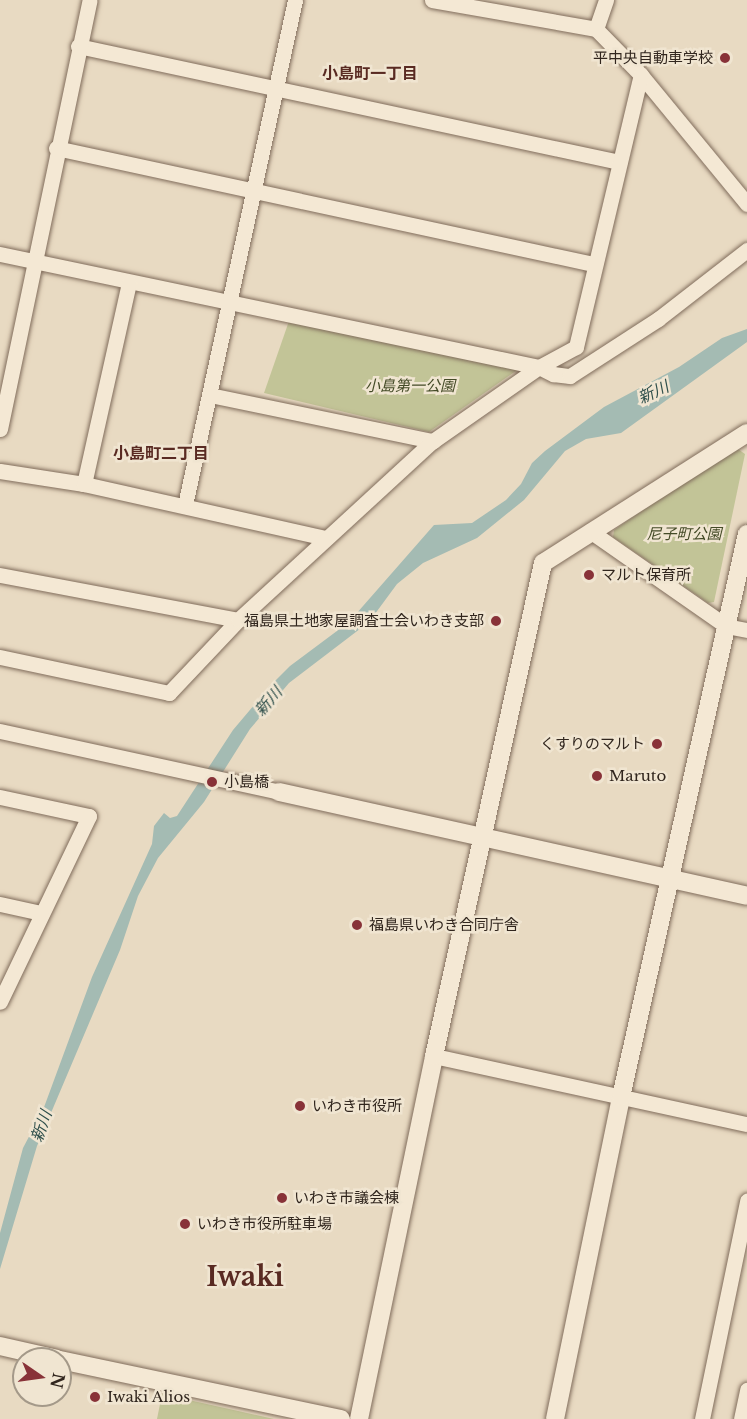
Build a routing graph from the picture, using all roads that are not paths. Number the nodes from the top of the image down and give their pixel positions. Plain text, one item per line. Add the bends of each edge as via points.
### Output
1 (90, 0) edge
2 (295, 0) edge
3 (432, 0) edge
4 (606, 0) edge
5 (596, 29) junction
6 (78, 46) junction
7 (640, 75) junction
8 (274, 88) junction
9 (56, 148) junction
10 (619, 162) junction
11 (252, 191) junction
12 (747, 204) edge
13 (747, 250) edge
14 (0, 254) edge
15 (34, 262) junction
16 (593, 264) junction
17 (129, 283) junction
18 (230, 302) junction
19 (539, 367) junction
20 (210, 395) junction
21 (0, 429) edge
22 (747, 433) edge
23 (433, 441) junction
24 (0, 471) edge
25 (84, 484) junction
26 (185, 506) junction
27 (591, 531) junction
28 (747, 534) edge
29 (326, 538) junction
30 (0, 574) edge
31 (238, 620) junction
32 (726, 626) junction
33 (747, 630) edge
34 (0, 657) edge
35 (0, 731) edge
36 (279, 792) joint
37 (0, 797) edge
38 (482, 838) junction
39 (670, 879) junction
40 (747, 896) edge
41 (0, 904) edge
42 (41, 913) junction
43 (0, 1002) edge
44 (434, 1056) junction
45 (621, 1097) junction
46 (747, 1124) edge
47 (747, 1201) edge
48 (72, 1362) edge
49 (747, 1390) edge
50 (340, 1419) edge
51 (359, 1419) edge
52 (555, 1419) edge
53 (702, 1419) edge
54 (741, 1419) edge

1 - 6 street
2 - 8 street
3 - 5 street
4 - 5 street
5 - 7 street
6 - 8 street
6 - 9 street
7 - 10 street
7 - 12 street
8 - 10 street
8 - 11 street
9 - 11 street
9 - 15 street
10 - 16 street
11 - 16 street
11 - 18 street
13 - 19 street via 658,319 570,376
14 - 15 street
15 - 17 street
15 - 21 street
16 - 19 street via 576,347
17 - 18 street
17 - 25 street
18 - 19 street
18 - 20 street
19 - 23 street
20 - 23 street
20 - 26 street
22 - 27 street
23 - 29 street
24 - 25 street
25 - 26 street
26 - 29 street
27 - 32 street
27 - 38 street via 543,563
28 - 32 street
29 - 31 street
30 - 31 street
31 - 34 street via 169,693
32 - 33 street
32 - 39 street
35 - 36 street
36 - 38 street
37 - 42 street via 89,816
38 - 39 street
38 - 44 street
39 - 40 street
39 - 45 street
41 - 42 street
42 - 43 street
44 - 45 street
44 - 51 street
45 - 46 street
45 - 52 street
47 - 53 street
48 - 50 street
49 - 54 street

